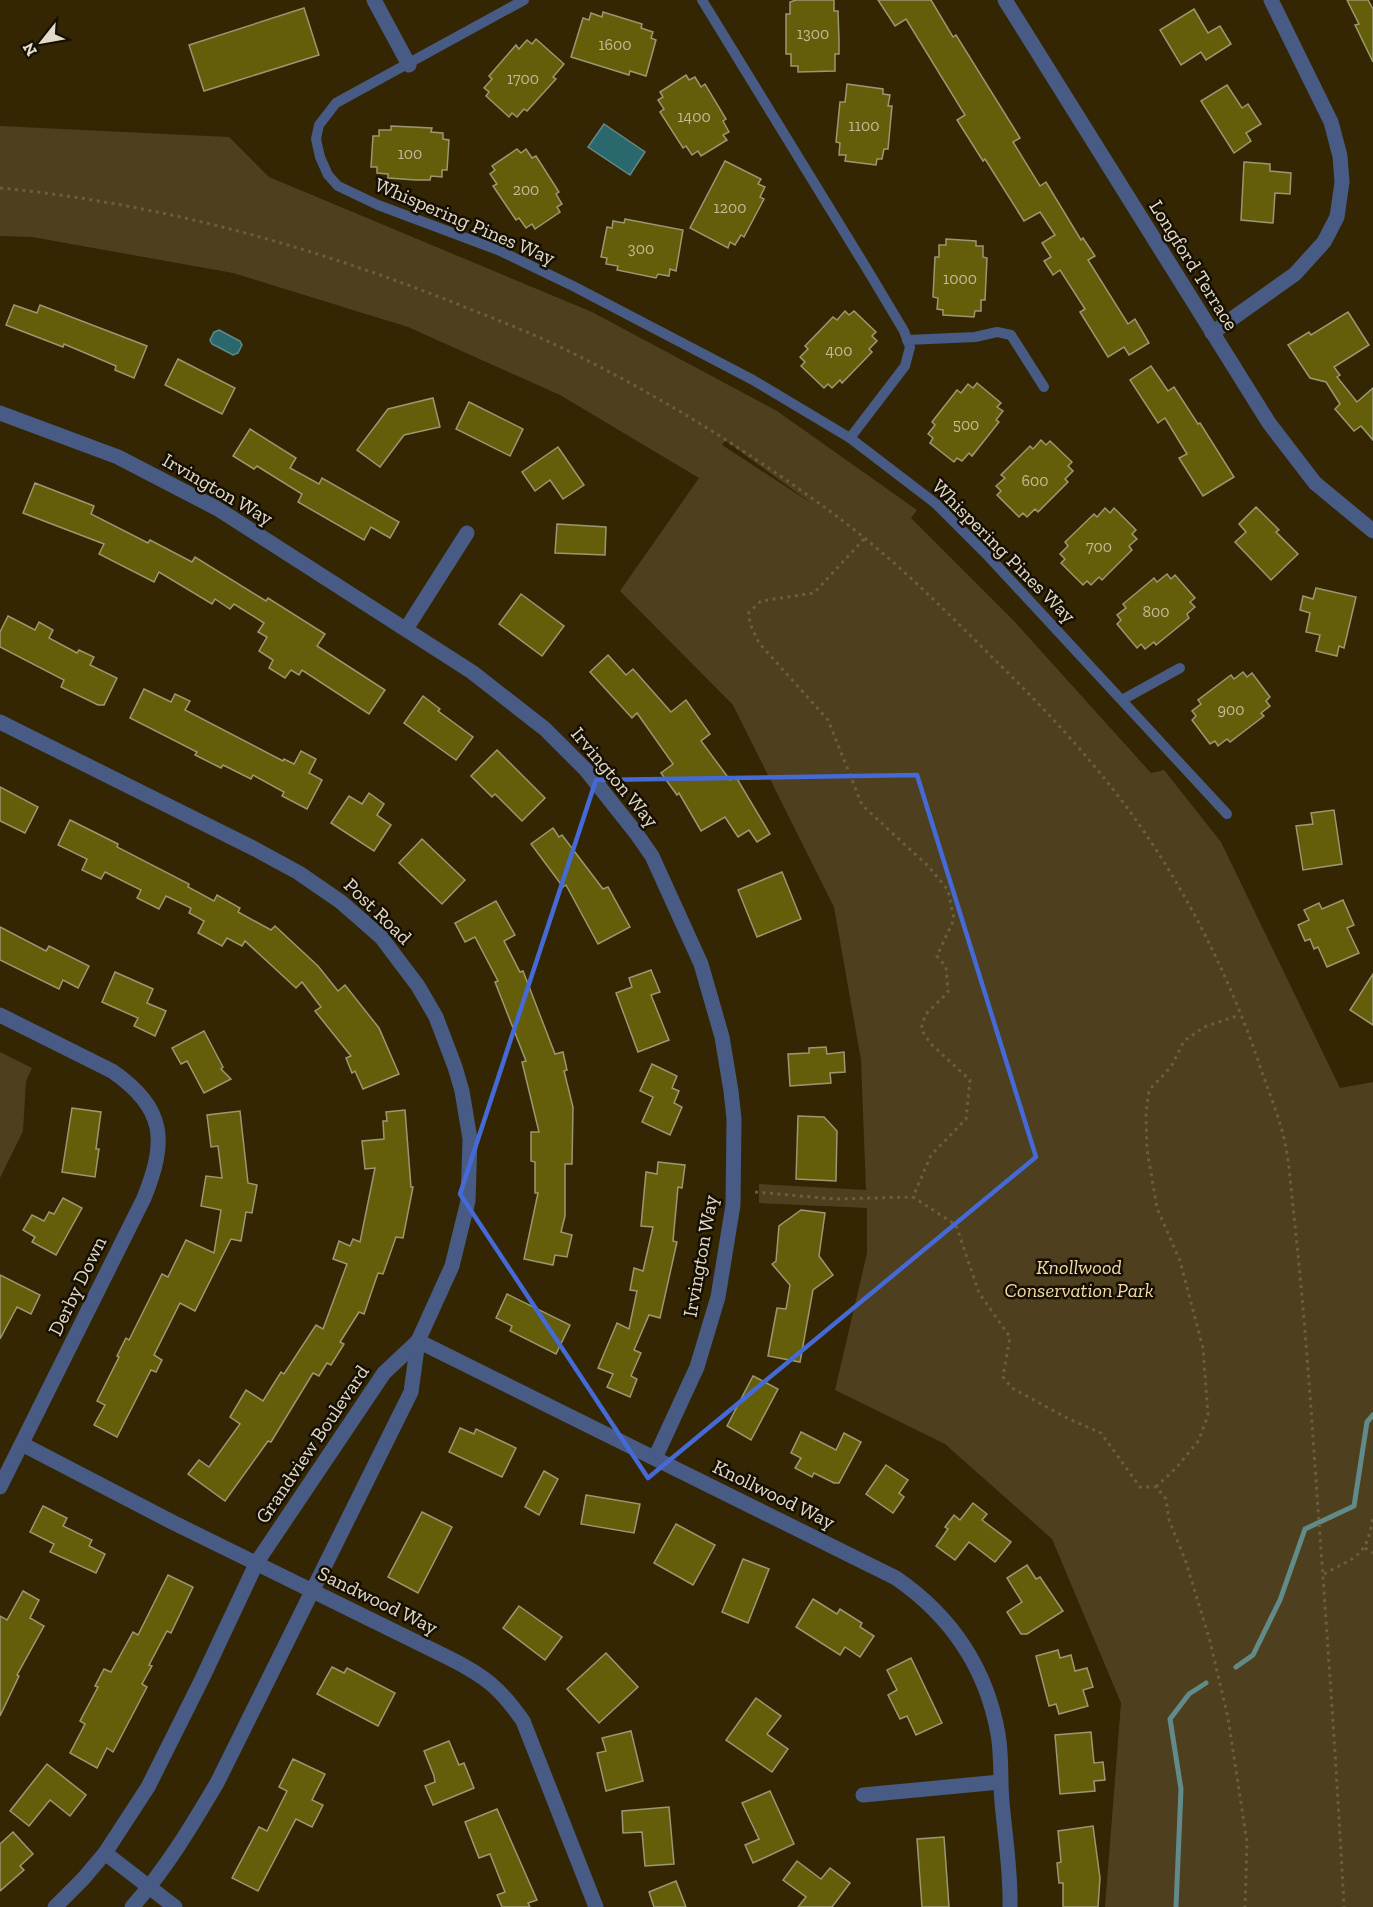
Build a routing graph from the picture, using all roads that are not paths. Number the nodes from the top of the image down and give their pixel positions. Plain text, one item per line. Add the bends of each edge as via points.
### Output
1 (374, 0) edge
2 (524, 0) edge
3 (702, 0) edge
4 (1005, 0) edge
5 (1271, 0) edge
6 (409, 64) junction
7 (1212, 333) junction
8 (908, 340) junction
9 (1044, 387) dead end
10 (0, 413) edge
11 (850, 438) junction
12 (1373, 531) edge
13 (467, 533) dead end
14 (406, 629) junction
15 (1180, 668) dead end
16 (1122, 700) junction
17 (0, 722) edge
18 (1227, 814) dead end
19 (0, 1016) edge
20 (418, 1341) junction
21 (22, 1444) junction
22 (655, 1458) junction
23 (0, 1487) edge
24 (257, 1562) junction
25 (311, 1590) junction
26 (1000, 1782) junction
27 (863, 1795) dead end
28 (105, 1853) junction
29 (149, 1887) junction
30 (55, 1907) edge
31 (132, 1907) edge
32 (176, 1907) edge
33 (596, 1907) edge
34 (1010, 1907) edge

1 - 6 street
2 - 6 lane, Whispering Pines Way
3 - 8 lane
4 - 7 street, Longford Terrace
5 - 7 street via 1331,122 1342,182 1337,217 1324,242 1295,274
6 - 11 lane, Whispering Pines Way via 336,103 319,125 316,140 320,157 338,186 498,250 573,286 753,380
7 - 12 street, Longford Terrace via 1269,423 1315,483
8 - 9 lane via 975,337 997,332 1011,335
8 - 11 lane via 905,366
10 - 14 street, Irvington Way via 167,481 218,509
11 - 16 lane, Whispering Pines Way via 935,503
13 - 14 street
14 - 22 street, Irvington Way via 512,701 586,770 652,856 701,964 722,1037 731,1091 733,1205 718,1297 697,1367
15 - 16 lane
16 - 18 lane, Whispering Pines Way
17 - 20 street, Post Road via 299,873 381,937 418,986 436,1017 455,1067 470,1139 468,1201 452,1266
19 - 21 street, Derby Down via 128,1082 152,1112 158,1129 158,1157 139,1209
20 - 22 street, Knollwood Way
20 - 24 street, Grandview Boulevard via 384,1373
20 - 25 street via 411,1392
21 - 23 street, Derby Down
21 - 24 street, Sandwood Way
22 - 26 street, Knollwood Way via 896,1578 918,1593 960,1638 976,1667 998,1735
24 - 25 street, Sandwood Way
24 - 28 street, Grandview Boulevard via 148,1787
25 - 29 street via 217,1783 186,1837
25 - 33 street, Sandwood Way via 477,1673 507,1698 523,1721
26 - 27 street
26 - 34 street, Knollwood Way
28 - 29 street
28 - 30 street, Grandview Boulevard
29 - 31 street
29 - 32 street

